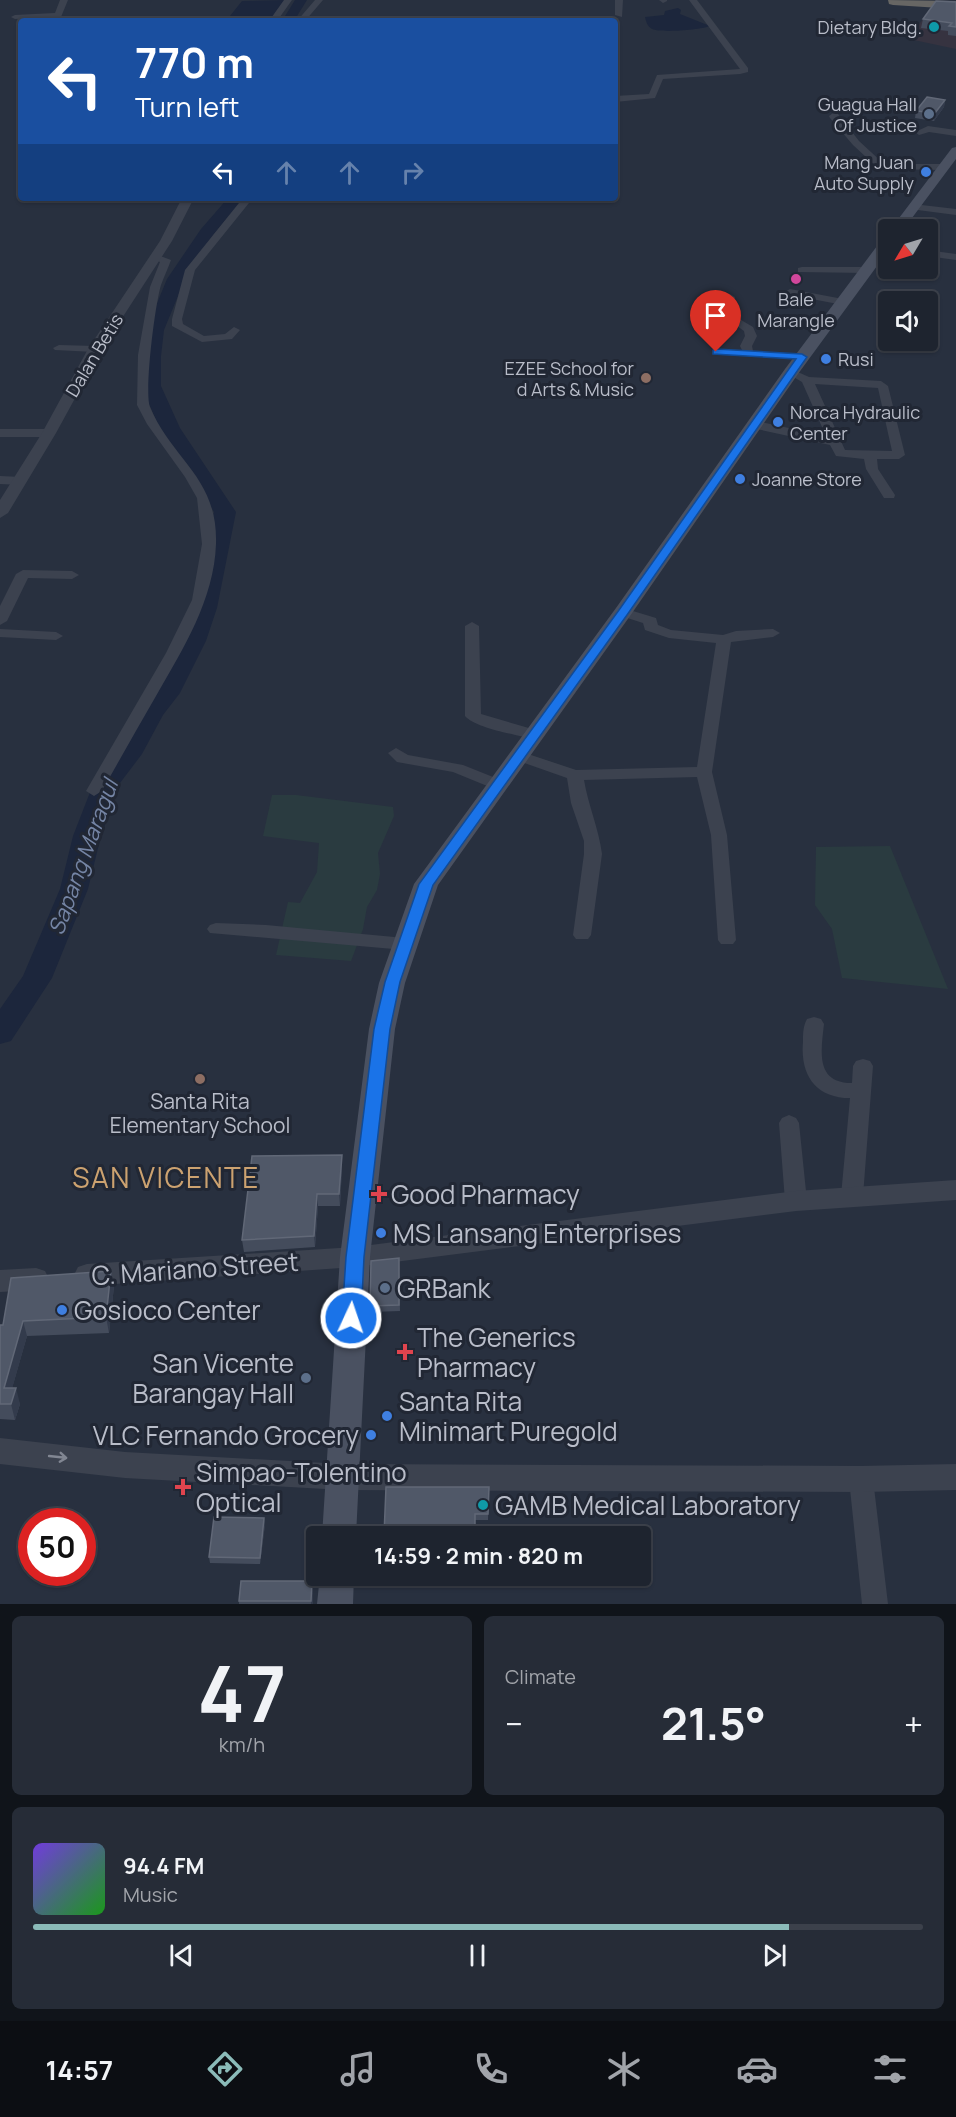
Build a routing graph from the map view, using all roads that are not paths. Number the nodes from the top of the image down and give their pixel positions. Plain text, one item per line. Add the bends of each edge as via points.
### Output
1 (64, 0) edge
2 (288, 0) edge
3 (319, 0) edge
4 (619, 0) edge
5 (693, 0) edge
6 (879, 0) edge
7 (903, 0) edge
8 (909, 0) edge
9 (893, 1) edge
10 (956, 4) edge
11 (619, 15) dead end
12 (15, 17) dead end
13 (275, 18) edge
14 (304, 18) edge
15 (618, 99) edge
16 (833, 116) dead end
17 (919, 132) dead end
18 (956, 133) edge
19 (956, 151) edge
20 (943, 167) junction
21 (186, 201) edge
22 (246, 201) edge
23 (913, 207) junction
24 (956, 212) edge
25 (904, 219) edge
26 (878, 255) edge
27 (938, 255) edge
28 (155, 257) junction
29 (956, 257) edge
30 (802, 270) dead end
31 (867, 270) junction
32 (790, 292) dead end
33 (730, 297) dead end
34 (843, 302) junction
35 (234, 330) dead end
36 (59, 348) dead end
37 (95, 349) junction
38 (716, 352) dead end
39 (748, 353) junction
40 (800, 370) junction
41 (756, 425) junction
42 (0, 433) edge
43 (49, 434) junction
44 (835, 442) junction
45 (870, 456) junction
46 (0, 480) edge
47 (21, 481) junction
48 (889, 495) dead end
49 (0, 513) edge
50 (72, 575) dead end
51 (623, 612) junction
52 (0, 621) edge
53 (472, 626) dead end
54 (0, 633) edge
55 (773, 633) dead end
56 (56, 636) dead end
57 (724, 639) junction
58 (533, 734) junction
59 (396, 753) dead end
60 (519, 756) junction
61 (704, 772) junction
62 (575, 775) junction
63 (497, 785) junction
64 (94, 790) dead end
65 (216, 929) dead end
66 (582, 934) dead end
67 (727, 940) dead end
68 (405, 944) junction
69 (814, 1023) dead end
70 (863, 1066) dead end
71 (859, 1091) junction
72 (789, 1123) dead end
73 (956, 1190) edge
74 (852, 1196) junction
75 (796, 1201) junction
76 (355, 1257) junction
77 (0, 1281) edge
78 (0, 1451) edge
79 (343, 1477) junction
80 (956, 1477) edge
81 (861, 1479) junction
82 (340, 1526) edge
83 (336, 1586) edge
84 (335, 1604) edge
85 (875, 1604) edge

1 - 12 street via 58,15
2 - 13 street
3 - 14 street
4 - 11 street
5 - 15 street via 746,69 663,76 658,78 652,96
6 - 9 highway
7 - 9 highway
8 - 10 highway
9 - 10 highway
16 - 20 street via 882,167
17 - 18 street via 928,129
19 - 20 main road
20 - 23 main road
21 - 28 street, Dalan Betis
22 - 35 street via 190,270 177,319 178,326 202,339 228,337
23 - 24 street
23 - 25 main road
26 - 31 main road
27 - 29 street
28 - 37 street, Dalan Betis
28 - 64 street via 166,260 154,287 144,355 143,405 203,498 209,544 199,600
30 - 31 street
31 - 34 main road
32 - 34 street
33 - 39 street via 731,318 749,329
34 - 40 main road
36 - 37 street
37 - 43 street, Dalan Betis
38 - 39 street
39 - 40 street
40 - 41 main road
40 - 44 street
40 - 45 street via 877,383 884,388 899,455
41 - 44 street
41 - 51 main road
42 - 43 street
43 - 47 street, Dalan Betis
44 - 45 street via 840,453
45 - 48 street via 872,469
46 - 47 street
47 - 49 street, Dalan Betis
50 - 52 street via 23,574
51 - 57 street via 651,621 650,627 669,634
51 - 58 main road
53 - 58 street via 473,716
54 - 56 street
55 - 57 street
57 - 61 street
58 - 60 main road
59 - 63 street via 403,759 457,768
60 - 62 street
60 - 63 main road
61 - 62 street
61 - 67 street via 719,835
62 - 66 street via 593,854
63 - 68 main road via 426,884
65 - 68 street
68 - 76 main road via 382,1029
69 - 71 street via 813,1067 820,1081 832,1089
70 - 71 street
71 - 74 street
72 - 75 street
73 - 74 street, C. Mariano Street
74 - 75 street, C. Mariano Street
75 - 76 street, C. Mariano Street
76 - 77 street, C. Mariano Street
76 - 79 main road
78 -> 79 street via 125,1465
79 - 81 street
79 - 82 main road
80 - 81 street
81 - 85 street
83 - 84 main road

